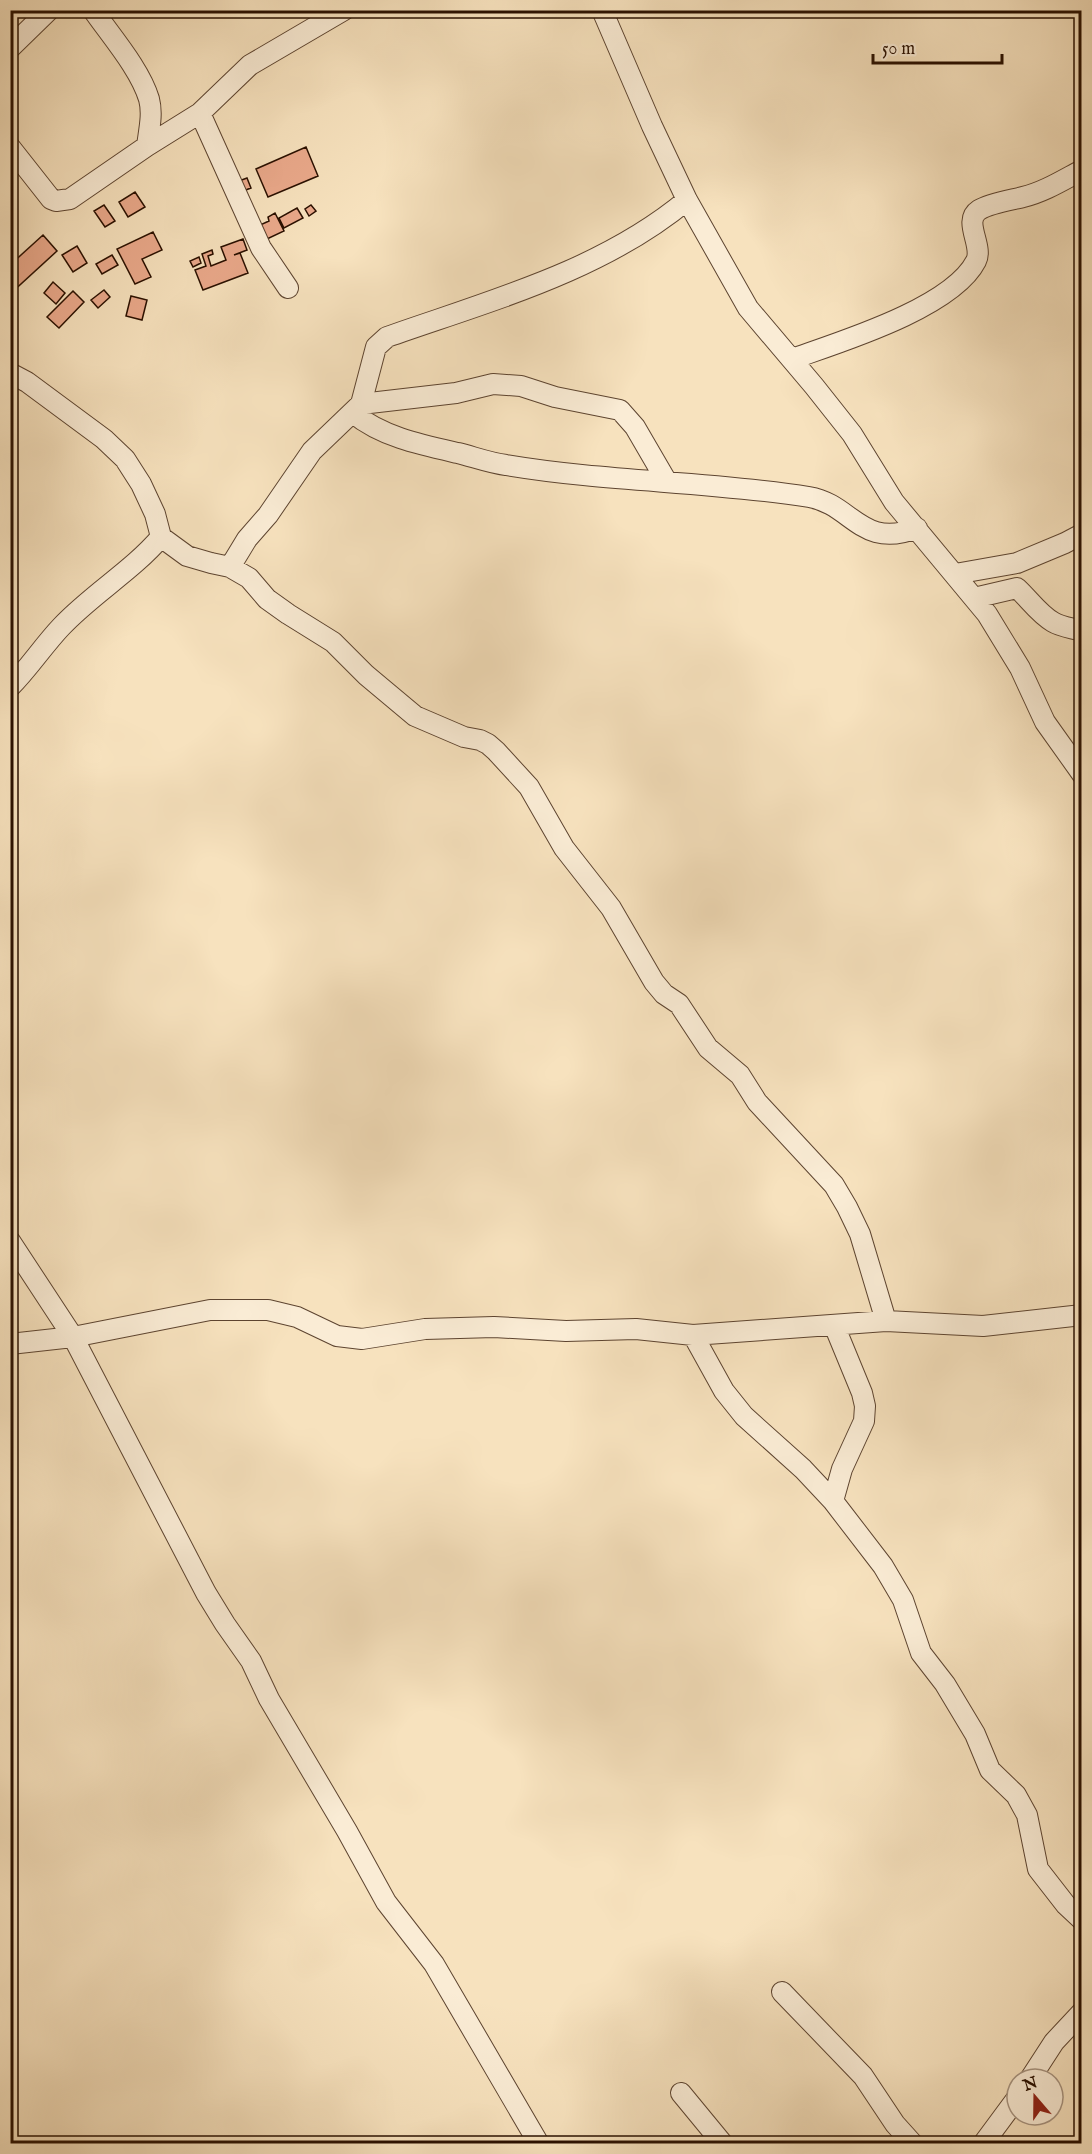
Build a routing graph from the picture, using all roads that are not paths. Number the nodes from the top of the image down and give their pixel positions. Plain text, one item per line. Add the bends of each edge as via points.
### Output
1 (49, 10) edge
2 (93, 10) edge
3 (344, 10) edge
4 (602, 10) edge
5 (10, 48) edge
6 (200, 113) junction
7 (147, 146) junction
8 (10, 147) edge
9 (1082, 170) edge
10 (687, 200) junction
11 (288, 288) dead end
12 (792, 359) junction
13 (10, 374) edge
14 (357, 409) junction
15 (667, 482) junction
16 (917, 528) junction
17 (1082, 534) edge
18 (161, 537) junction
19 (1017, 563) junction
20 (230, 567) junction
21 (955, 574) junction
22 (1017, 588) junction
23 (974, 598) junction
24 (1082, 631) edge
25 (10, 687) edge
26 (1082, 774) edge
27 (10, 1241) edge
28 (1082, 1315) edge
29 (886, 1321) junction
30 (834, 1325) junction
31 (693, 1335) junction
32 (73, 1337) junction
33 (10, 1344) edge
34 (833, 1502) junction
35 (1082, 1920) edge
36 (782, 1992) dead end
37 (1082, 2012) edge
38 (1038, 2067) edge
39 (681, 2093) dead end
40 (1005, 2114) edge
41 (723, 2143) edge
42 (539, 2144) edge
43 (913, 2144) edge
44 (983, 2144) edge

1 - 5 street
2 - 7 street via 121,48 149,98
3 - 6 street via 250,65
4 - 10 street
6 - 7 street
6 - 11 street via 261,248
7 - 8 street via 70,199 56,201 51,200
9 - 12 street via 1032,194 979,210 972,218 977,260 941,296 859,335
10 - 12 street via 748,308
10 - 14 street via 635,236 553,278 387,338 376,347
12 - 16 street via 852,434 894,502
13 - 18 street via 27,382 125,459 155,514
14 - 15 street via 368,425 431,448 504,465
14 - 15 street via 493,384 521,386 555,398 620,410 635,427
14 - 20 street via 312,451
15 - 16 street via 812,497 881,534
16 - 21 street
17 - 19 street
18 - 20 street via 187,556
18 - 25 street via 148,553 62,627
19 - 21 street
19 - 22 street
20 - 29 street via 249,578 267,599 333,642 415,716 488,744 529,788 564,848 610,908 654,982 679,1004 708,1048 740,1075 757,1102 834,1185 860,1234
21 - 23 street
22 - 23 street
22 - 24 street via 1054,623
23 - 26 street via 1020,668 1045,722
27 - 32 street
28 - 29 street via 983,1326
29 - 30 street
30 - 31 street
30 - 34 street via 865,1406 864,1421 842,1469
31 - 32 street via 636,1329 482,1327 424,1329 362,1339 337,1336 297,1317 267,1310 210,1310
31 - 34 street via 724,1391 744,1416
32 - 33 street
32 - 42 street via 206,1593 251,1661 386,1902 434,1964
34 - 35 street via 883,1566 903,1600 921,1653 975,1734 990,1770 1016,1795 1027,1815 1038,1869
36 - 43 street via 863,2076
37 - 38 street via 1054,2042
39 - 41 street
40 - 44 street

